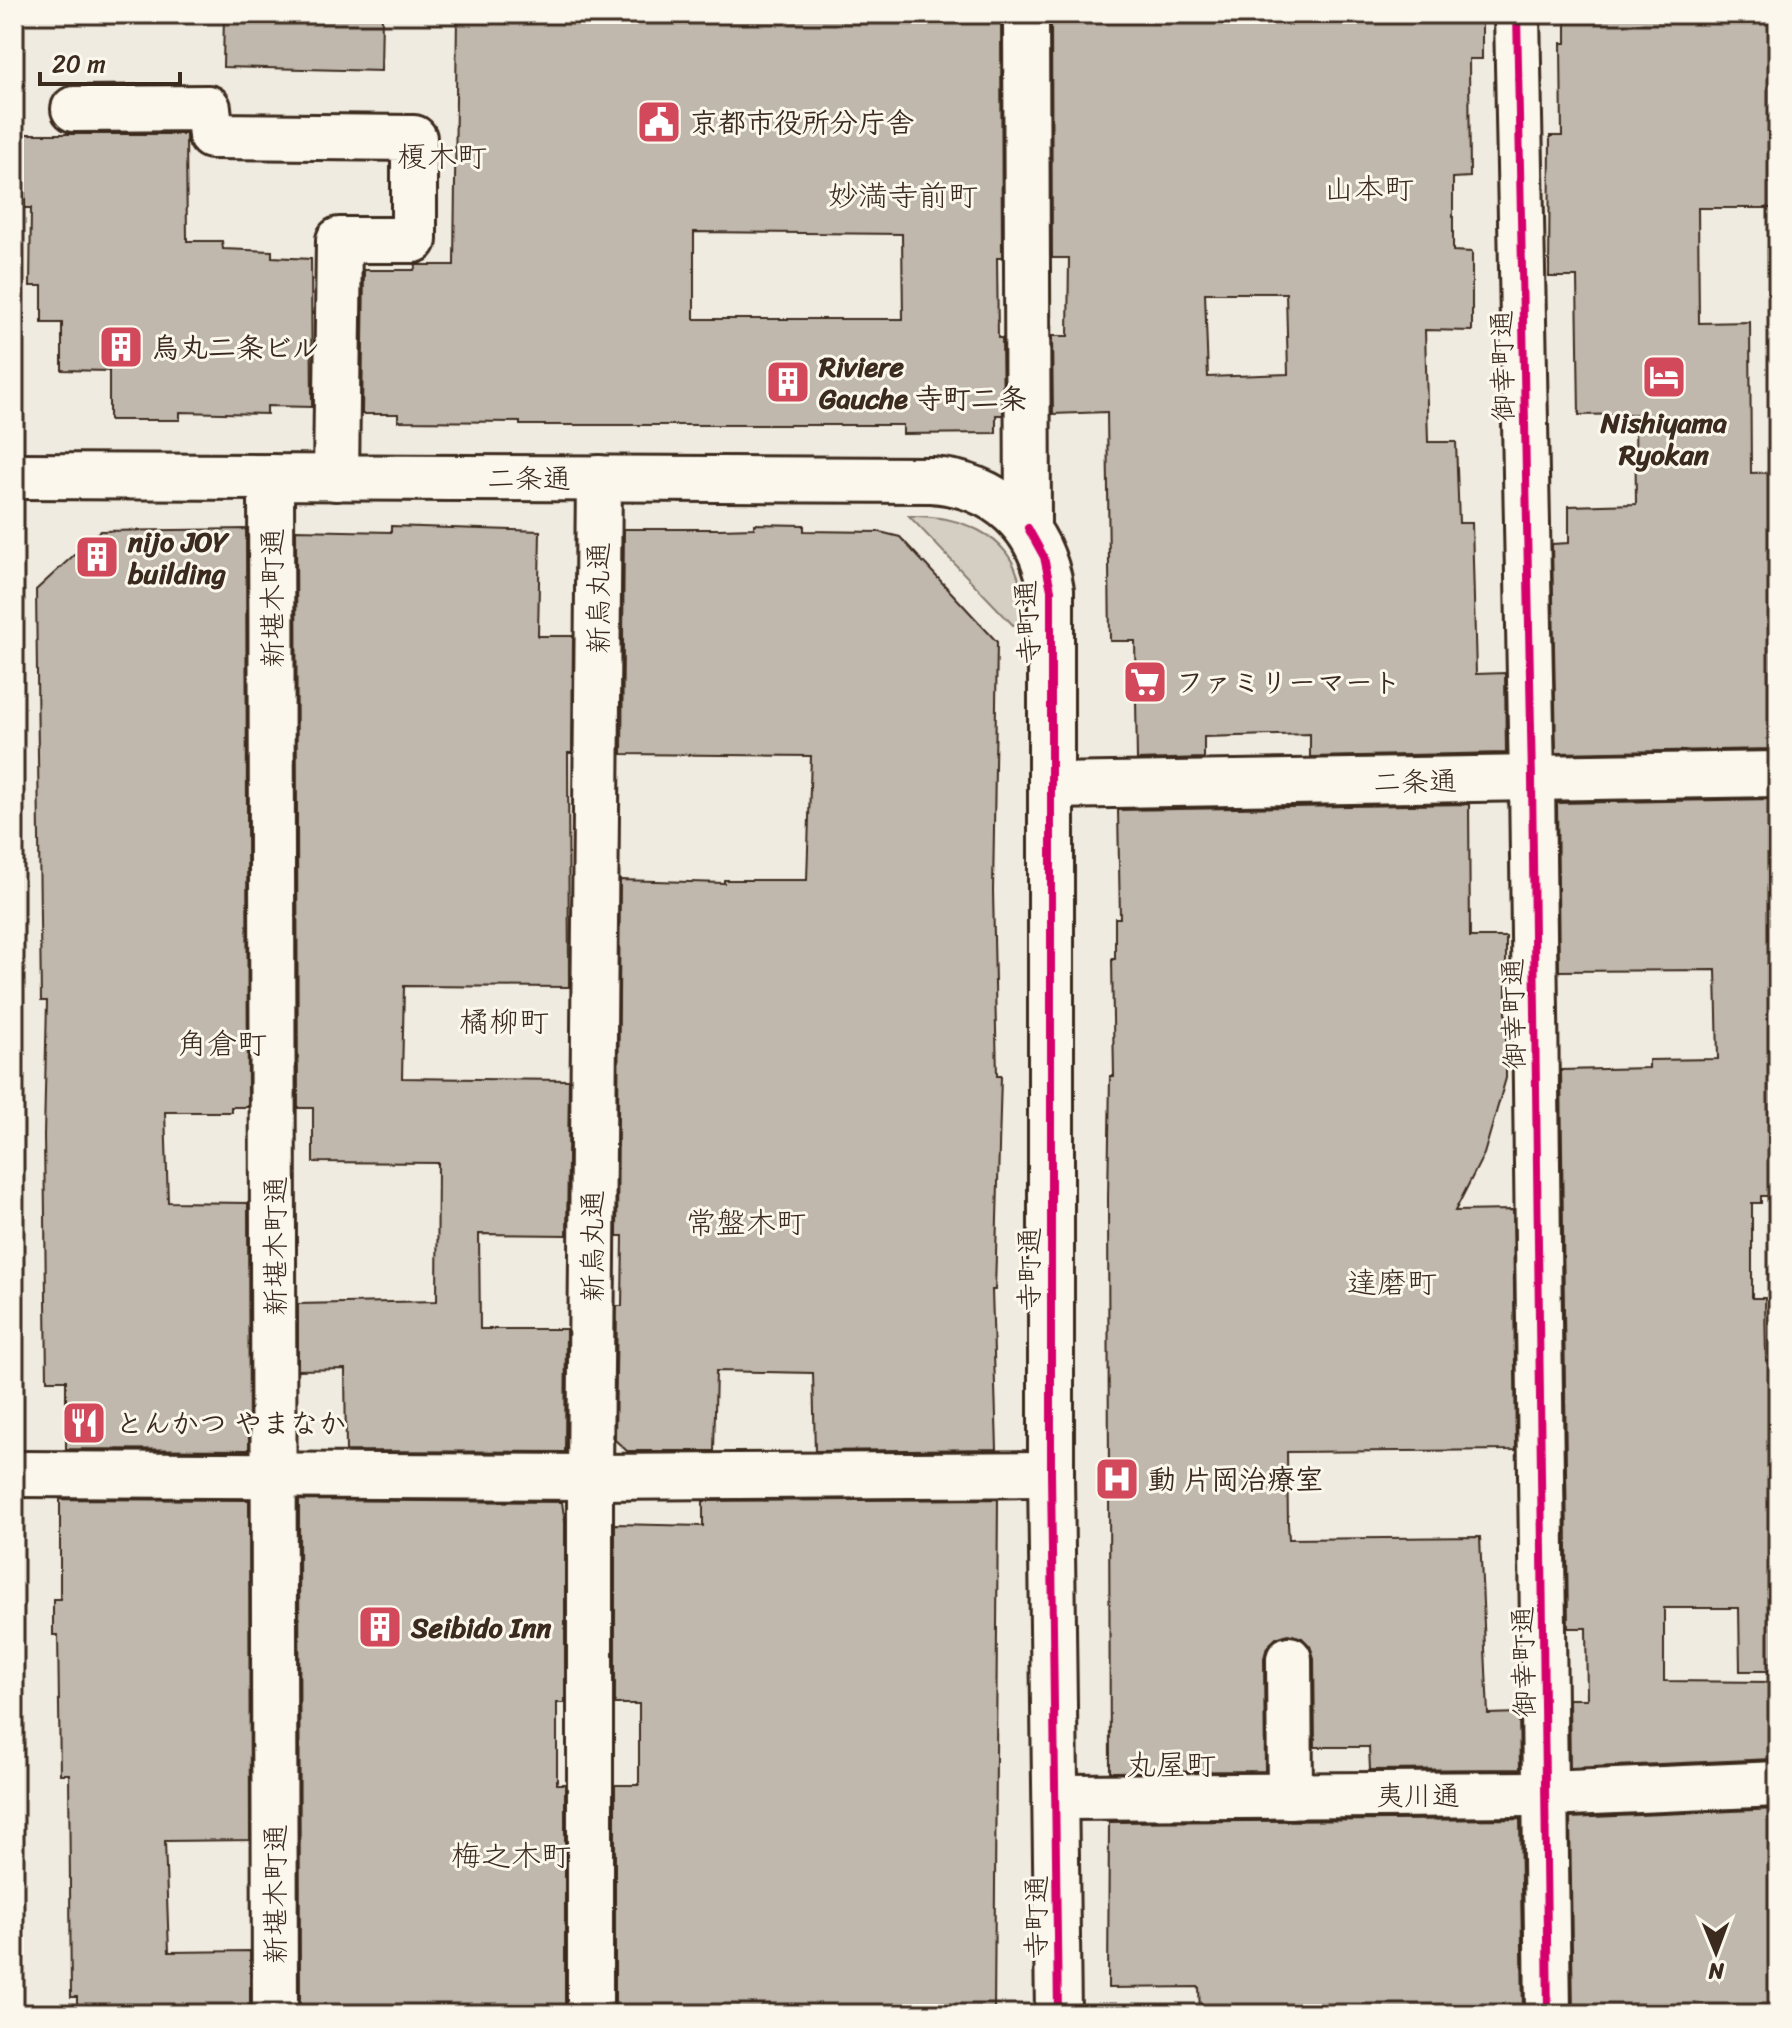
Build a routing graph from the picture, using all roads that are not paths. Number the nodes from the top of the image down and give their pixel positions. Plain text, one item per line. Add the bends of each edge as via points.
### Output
1 (1026, 14) edge
2 (1517, 14) edge
3 (74, 109) dead end
4 (14, 476) edge
5 (271, 477) junction
6 (336, 478) junction
7 (599, 478) junction
8 (1028, 528) junction
9 (1778, 774) edge
10 (1532, 780) junction
11 (1051, 786) junction
12 (14, 1474) edge
13 (276, 1474) junction
14 (1051, 1474) junction
15 (590, 1477) junction
16 (1289, 1659) dead end
17 (1778, 1784) edge
18 (1547, 1794) junction
19 (1290, 1796) junction
20 (1058, 1797) junction
21 (275, 2014) edge
22 (590, 2014) edge
23 (1058, 2014) edge
24 (1548, 2014) edge

1 - 8 street, 寺町通
2 - 10 street, 御幸町通
3 - 6 street via 208,108 211,136 414,138 414,240 339,240
4 - 5 street, 二条通
5 - 6 street, 二条通
5 - 13 street, 新堪木町通
6 - 7 street, 二条通
7 - 8 street, 二条通 via 951,481 986,492
7 - 15 street, 新烏丸通
8 - 11 street, 寺町通 via 1044,557 1051,590
9 - 10 street, 二条通
10 - 11 street, 二条通
10 - 18 street, 御幸町通
11 - 14 street, 寺町通
12 - 13 street
13 - 15 street
13 - 21 street, 新堪木町通
14 - 15 street
14 - 20 street, 寺町通
15 - 22 street, 新烏丸通
16 - 19 street
17 - 18 street, 夷川通
18 - 19 street, 夷川通
18 - 24 street, 御幸町通
19 - 20 street, 夷川通
20 - 23 street, 寺町通

